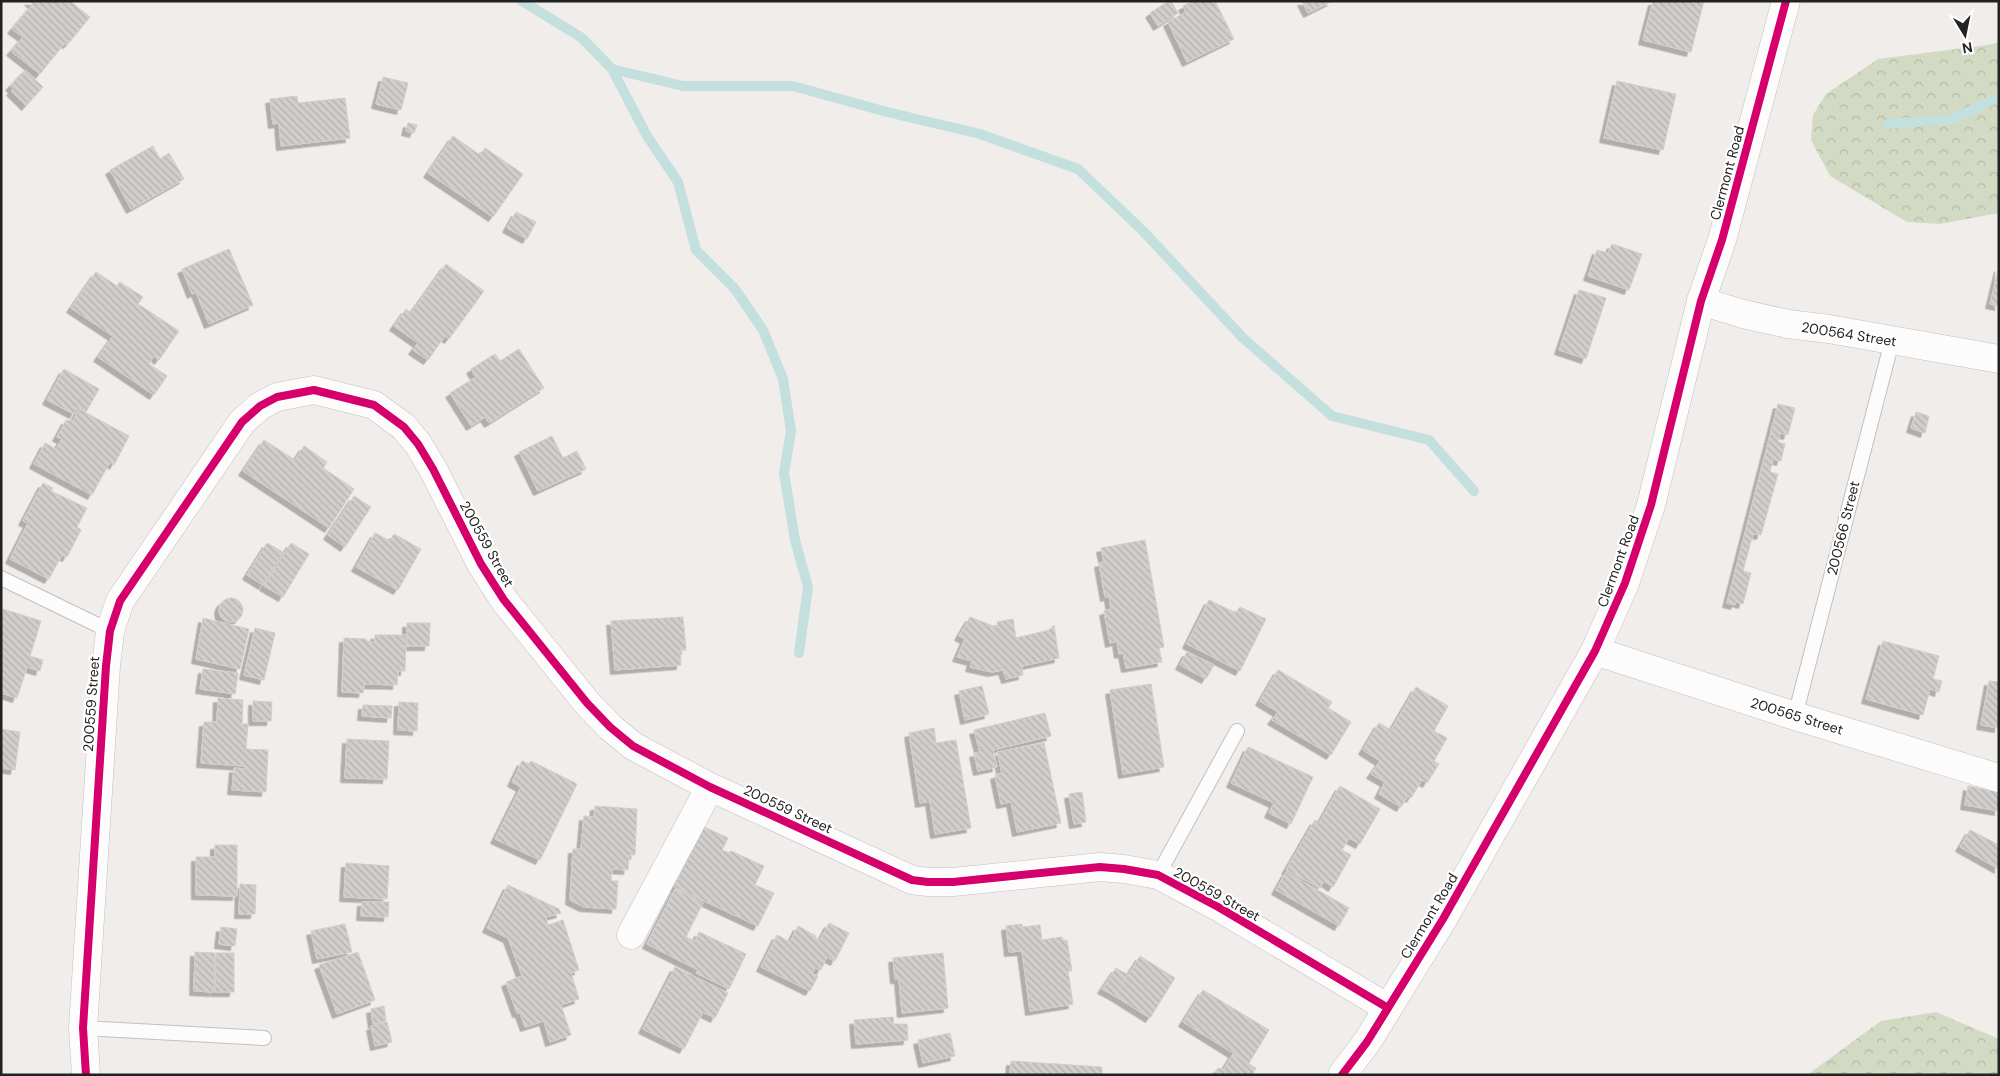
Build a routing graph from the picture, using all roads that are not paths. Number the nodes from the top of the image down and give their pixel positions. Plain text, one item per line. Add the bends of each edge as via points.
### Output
1 (1786, 1) edge
2 (1701, 301) junction
3 (1892, 341) junction
4 (1999, 359) edge
5 (1, 578) edge
6 (110, 631) junction
7 (1595, 651) junction
8 (1795, 716) junction
9 (1237, 731) dead end
10 (1999, 778) edge
11 (710, 786) junction
12 (1158, 875) junction
13 (631, 935) dead end
14 (1388, 1008) junction
15 (83, 1028) junction
16 (264, 1038) dead end
17 (86, 1075) edge
18 (1342, 1075) edge

1 - 2 street, Clermont Road via 1722,240
2 - 3 street, 200564 Street via 1788,324
2 - 7 street, Clermont Road via 1651,506 1625,583
3 - 4 street, 200564 Street
3 - 8 lane, 200566 Street
5 - 6 lane
6 - 11 street, 200559 Street via 120,601 242,422 260,406 277,397 314,390 374,404 404,427 418,444 499,593 587,703 634,746
6 - 15 street, 200559 Street
7 - 8 street, 200565 Street
7 - 14 street, Clermont Road via 1443,919
8 - 10 street, 200565 Street
9 - 12 lane
11 - 12 street, 200559 Street via 912,880 953,882 1100,867
11 - 13 street
12 - 14 street, 200559 Street
14 - 18 street, Clermont Road
15 - 16 lane
15 - 17 street, 200559 Street

